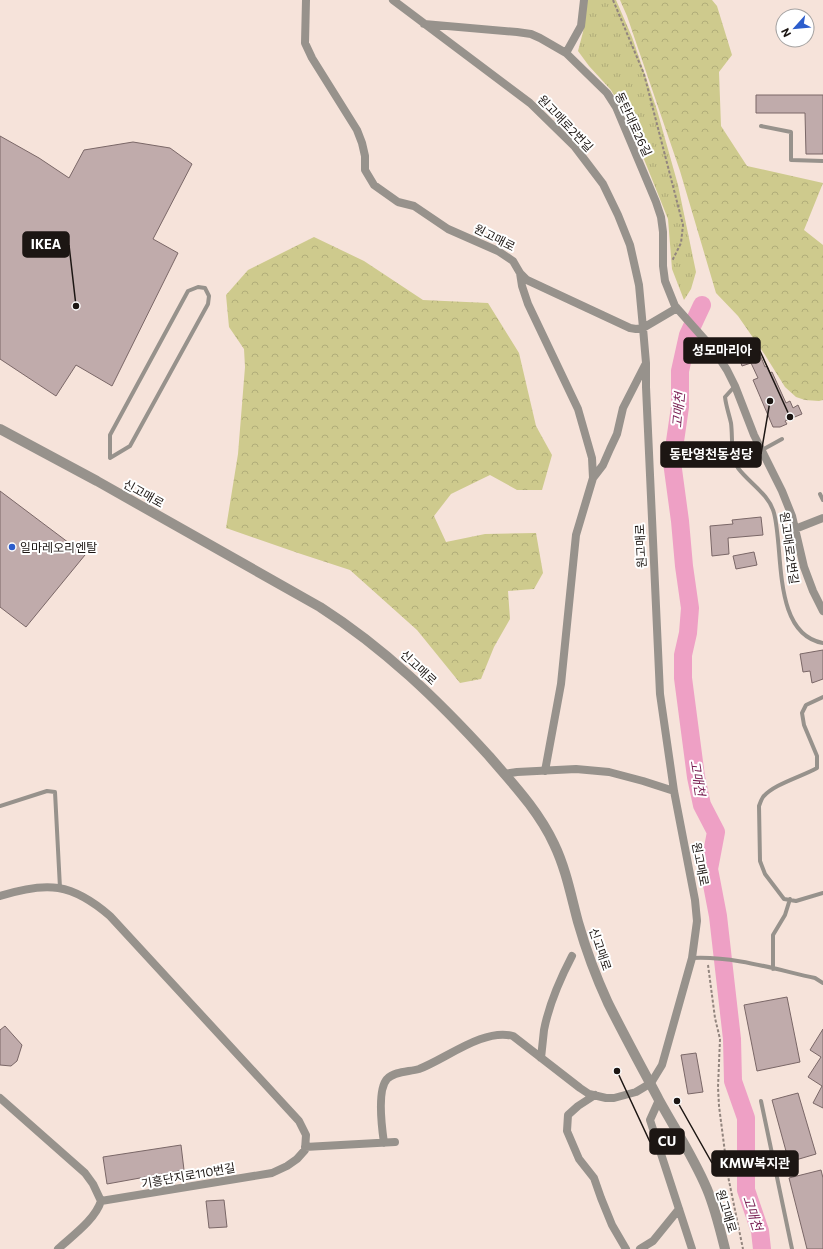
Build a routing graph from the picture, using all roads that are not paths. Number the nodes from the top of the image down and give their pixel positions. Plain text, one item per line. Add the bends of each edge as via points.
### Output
1 (306, 0) edge
2 (392, 0) edge
3 (584, 0) edge
4 (424, 24) junction
5 (566, 53) junction
6 (761, 126) dead end
7 (823, 161) edge
8 (520, 273) junction
9 (679, 311) junction
10 (643, 328) junction
11 (646, 363) junction
12 (735, 386) junction
13 (0, 429) edge
14 (782, 439) dead end
15 (762, 450) junction
16 (110, 458) joint
17 (593, 478) junction
18 (820, 494) dead end
19 (823, 500) edge
20 (823, 518) edge
21 (795, 529) junction
22 (823, 611) edge
23 (823, 643) edge
24 (823, 697) edge
25 (545, 771) junction
26 (504, 774) junction
27 (674, 791) junction
28 (0, 806) edge
29 (60, 888) junction
30 (823, 893) edge
31 (0, 896) edge
32 (790, 899) junction
33 (572, 956) dead end
34 (692, 958) junction
35 (773, 969) junction
36 (823, 983) edge
37 (541, 1058) junction
38 (650, 1083) junction
39 (595, 1095) junction
40 (0, 1098) edge
41 (659, 1100) junction
42 (761, 1101) dead end
43 (395, 1142) dead end
44 (384, 1143) junction
45 (305, 1147) junction
46 (101, 1201) junction
47 (679, 1209) junction
48 (58, 1249) edge
49 (626, 1249) edge
50 (640, 1249) edge
51 (692, 1249) edge
52 (725, 1249) edge
53 (792, 1249) edge

1 - 8 street, 원고매로 via 305,43 356,130 365,156 365,170 374,185 398,202 414,206 448,229 498,251 514,261
2 - 4 street, 원고매로2번길
3 - 5 street via 581,26
4 - 5 street, 동탄대로26길 via 531,34
4 - 10 street, 원고매로2번길 via 530,103 575,147 603,184 630,245 639,285
5 - 9 street, 동탄대로26길 via 607,93 616,107 661,217 664,272
6 - 7 lane via 791,132 791,160
8 - 10 street, 원고매로 via 527,280 630,328
8 - 17 street via 528,304 578,409 592,458
9 - 10 street
9 - 12 street, 동탄대로26길 via 707,343 727,370
10 - 11 street, 원고매로
11 - 17 street via 623,408 617,434 603,465
11 - 27 street, 원고매로 via 660,694
12 - 15 street
12 - 23 lane, 원고매로2번길 via 725,397 731,423 733,452 738,467 771,504 777,527 785,602 791,617 804,633 816,642
13 - 26 street, 신고매로 via 344,622 393,660 444,708
14 - 15 lane
15 - 21 street via 782,491
16 - 16 lane via 130,446 134,439 208,304 209,296 205,288 198,287 188,291 110,435
17 - 25 street via 576,535 561,684
18 - 19 lane
20 - 21 street
21 - 22 street via 804,567
24 - 32 lane via 806,705 802,713 804,725 817,756 816,768 769,792 759,806 760,861 765,874 784,898
25 - 26 street
25 - 27 street via 576,769 609,772
26 - 38 street, 신고매로 via 525,797 553,843 599,981
27 - 34 street, 원고매로 via 695,900 696,921
28 - 29 lane via 48,791 55,792
29 - 31 street via 40,887
29 - 45 street via 96,904 110,916 299,1120 306,1135
30 - 32 lane via 796,901
32 - 35 lane via 785,915 773,935
33 - 37 street via 551,1004 544,1029
34 - 35 lane via 729,959
34 - 38 street, 원고매로 via 662,1065
35 - 36 lane via 815,978
37 - 39 street via 580,1088
37 - 44 street via 513,1036 505,1034 478,1040 418,1069 396,1074 387,1080 382,1093
38 - 39 street via 636,1092 614,1098
38 - 41 street, 원고매로
39 - 49 street via 568,1115 567,1131 579,1159 594,1178 612,1225
40 - 46 street via 85,1174
41 - 47 street via 650,1120
41 - 52 street, 원고매로 via 698,1168 715,1212
42 - 53 lane
43 - 44 street
44 - 45 street
45 - 46 street, 기흥단지로110번길 via 298,1159 272,1173
46 - 48 street via 99,1209 92,1217
47 - 50 street via 654,1241
47 - 51 street

